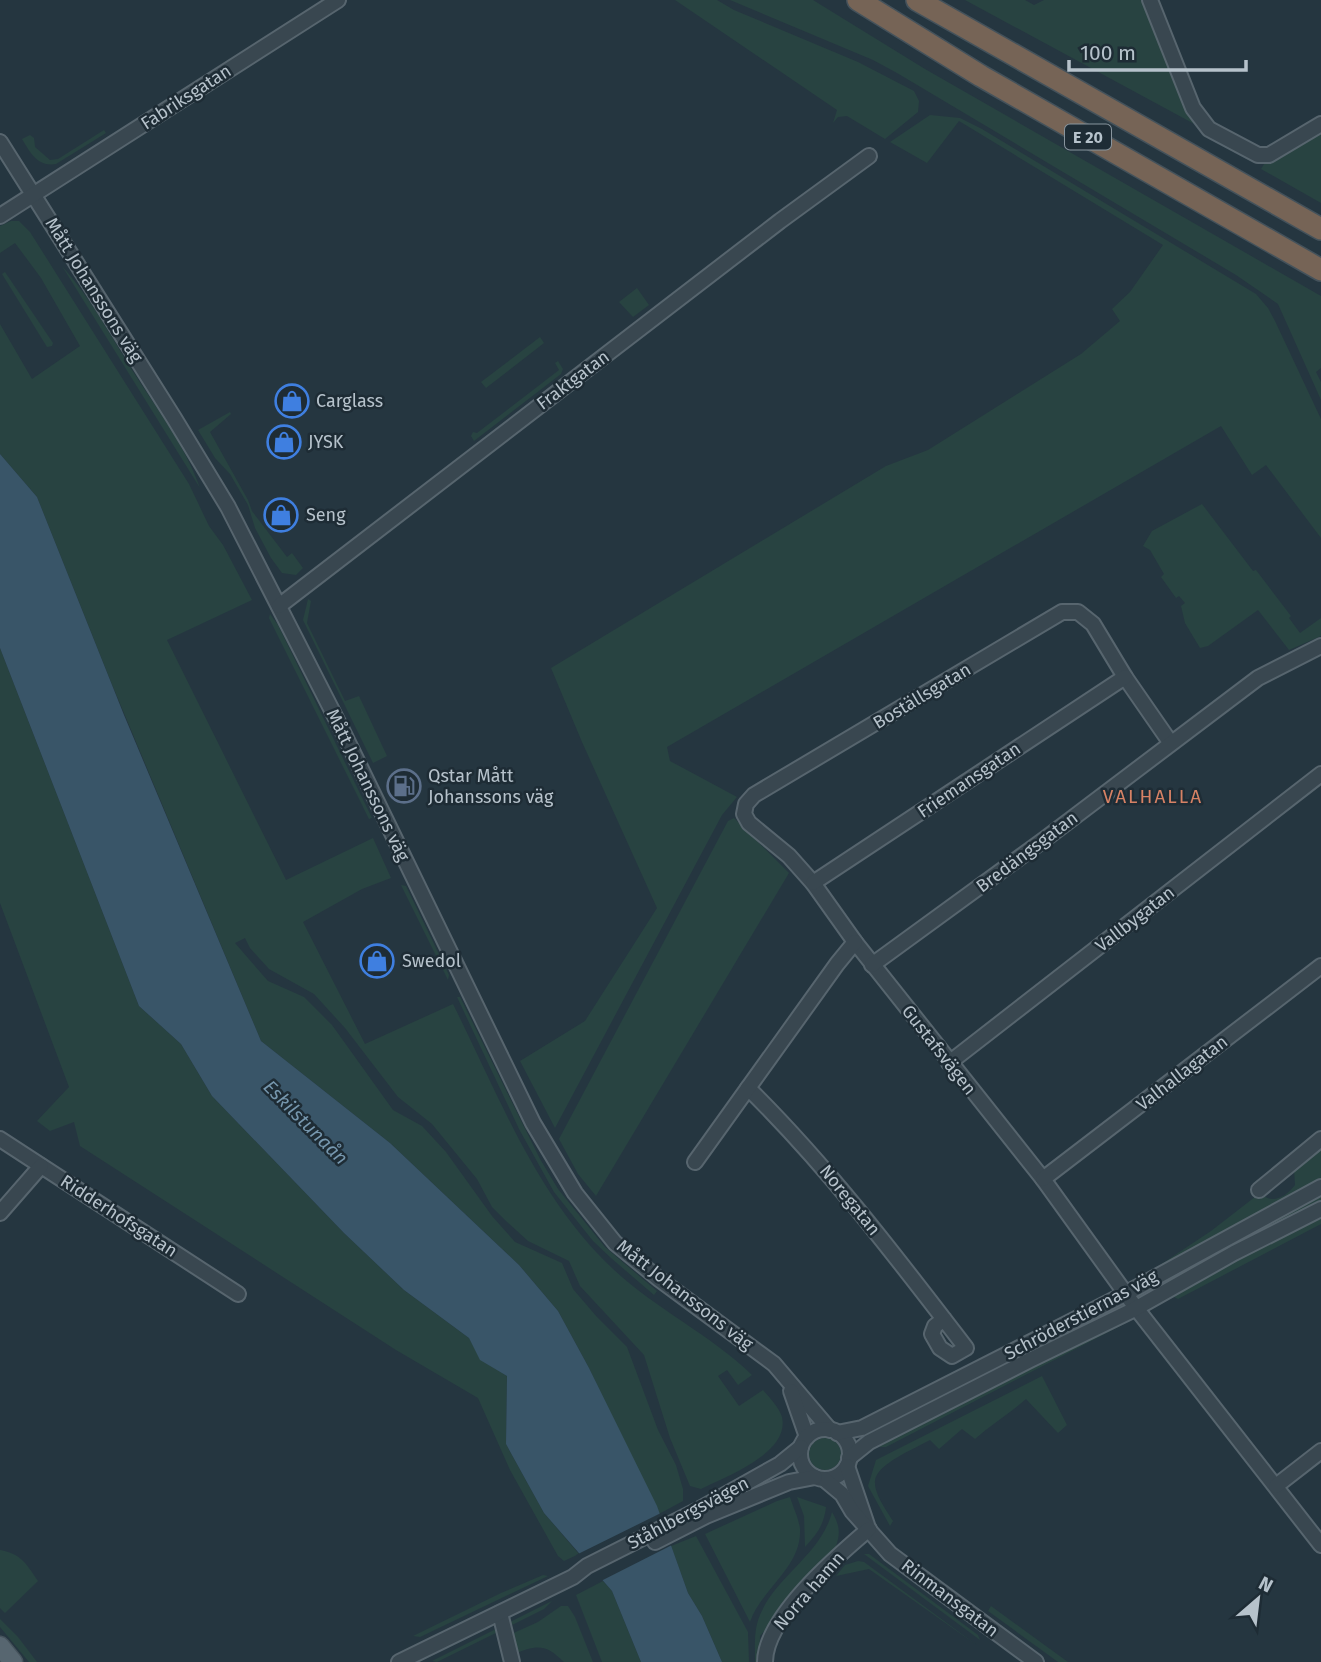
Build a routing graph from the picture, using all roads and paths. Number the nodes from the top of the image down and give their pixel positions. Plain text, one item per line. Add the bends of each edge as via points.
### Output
1 (338, 0) edge
2 (858, 0) edge
3 (917, 0) edge
4 (1150, 0) edge
5 (1321, 124) edge
6 (0, 142) edge
7 (869, 156) dead end
8 (34, 194) junction
9 (0, 216) edge
10 (1321, 229) edge
11 (1321, 270) edge
12 (279, 606) junction
13 (1321, 646) edge
14 (1125, 677) junction
15 (1170, 742) junction
16 (1321, 774) edge
17 (744, 814) joint
18 (813, 883) junction
19 (855, 943) junction
20 (872, 965) junction
21 (1321, 966) edge
22 (949, 1063) junction
23 (748, 1088) junction
24 (0, 1139) edge
25 (1321, 1139) edge
26 (695, 1162) dead end
27 (41, 1166) junction
28 (1044, 1180) junction
29 (1321, 1187) edge
30 (1259, 1189) dead end
31 (1321, 1209) edge
32 (0, 1213) edge
33 (1125, 1293) junction
34 (238, 1294) dead end
35 (1136, 1308) junction
36 (943, 1319) dead end
37 (787, 1380) junction
38 (833, 1431) junction
39 (804, 1442) junction
40 (1321, 1451) edge
41 (848, 1462) junction
42 (820, 1478) junction
43 (1276, 1486) junction
44 (681, 1524) junction
45 (869, 1529) junction
46 (1321, 1545) edge
47 (500, 1613) junction
48 (0, 1646) edge
49 (13, 1662) edge
50 (399, 1662) edge
51 (512, 1662) edge
52 (765, 1662) edge
53 (1036, 1662) edge

1 - 8 street, Fabriksgatan
2 - 11 highway, E 20 via 981,76
3 - 10 highway, E 20
4 - 5 street via 1193,108 1209,129 1258,155 1269,155
6 - 8 street, Mått Johanssons väg
7 - 12 street, Fraktgatan
8 - 9 street, Fabriksgatan
8 - 12 street, Mått Johanssons väg via 228,506
12 - 37 street, Mått Johanssons väg via 556,1166 615,1242 774,1364
13 - 15 street, Bredängsgatan via 1258,678
14 - 15 street, Boställsgatan
14 - 17 street, Boställsgatan via 1085,616 1062,612 754,795
14 - 18 street, Friemansgatan
15 - 20 street, Bredängsgatan
16 - 22 street, Vallbygatan
17 - 18 street, Gustafsvägen via 748,823 789,856
18 - 19 street, Gustafsvägen
19 - 20 street, Gustafsvägen
19 - 23 street
20 - 22 street, Gustafsvägen
21 - 28 street, Valhallagatan
22 - 28 street, Gustafsvägen
23 - 26 street
23 - 36 street, Noregatan via 840,1186
24 - 27 street, Ridderhofsgatan
25 - 30 street
27 - 32 street
27 - 34 street, Ridderhofsgatan
28 - 33 street, Gustafsvägen
29 - 33 street, Schröderstiernas väg
31 - 35 street, Schröderstiernas väg
33 - 35 street, Gustafsvägen
33 - 38 street, Schröderstiernas väg via 862,1428
35 - 41 street, Schröderstiernas väg via 869,1442
35 - 43 street
37 - 38 street, Mått Johanssons väg
37 - 39 street, Mått Johanssons väg
38 - 39 street via 817,1431
38 - 41 street via 847,1443
39 - 42 street via 802,1465
39 - 44 street, Ståhlbergsvägen via 780,1464
40 - 43 street
41 - 42 street via 840,1474
41 - 45 street, Rinmansgatan
42 - 44 street, Ståhlbergsvägen via 789,1482
42 - 45 street, Rinmansgatan via 842,1494
43 - 46 street
44 - 47 street, Ståhlbergsvägen via 587,1566
45 - 52 street, Norra hamn via 838,1555 788,1610 769,1640
45 - 53 street, Rinmansgatan via 890,1554
47 - 50 street, Ståhlbergsvägen
47 - 51 street
48 - 49 main road

